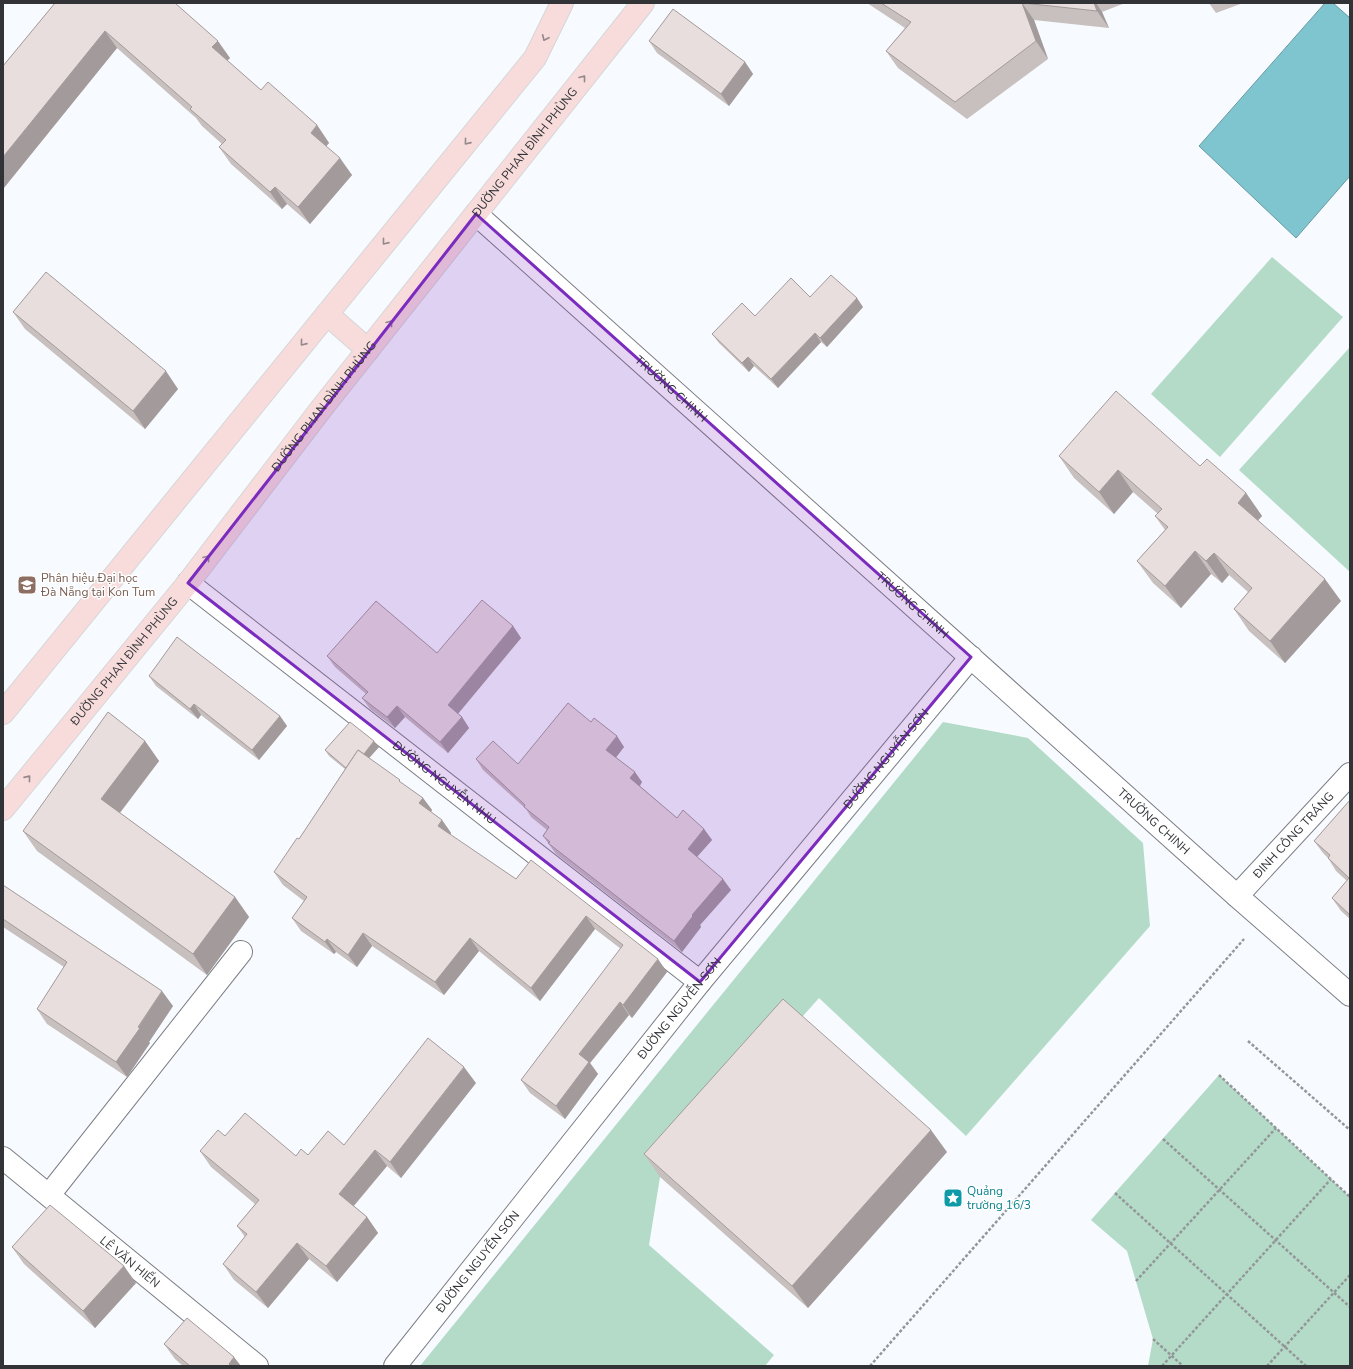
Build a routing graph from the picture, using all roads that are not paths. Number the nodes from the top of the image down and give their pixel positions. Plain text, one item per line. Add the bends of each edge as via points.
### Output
1 (562, 3) edge
2 (643, 3) edge
3 (476, 214) junction
4 (327, 314) junction
5 (368, 350) junction
6 (188, 583) junction
7 (971, 657) junction
8 (3, 713) edge
9 (1350, 774) edge
10 (3, 809) edge
11 (1237, 896) junction
12 (241, 952) dead end
13 (700, 982) junction
14 (1350, 995) edge
15 (3, 1158) edge
16 (48, 1195) junction
17 (256, 1366) edge
18 (395, 1366) edge

1 -> 4 main road via 536,58
3 -> 2 main road, ĐƯỜNG PHAN ĐÌNH PHÙNG
5 -> 3 main road, ĐƯỜNG PHAN ĐÌNH PHÙNG
3 - 7 street, TRƯỜNG CHINH
4 - 5 main road
4 -> 8 main road
6 -> 5 main road, ĐƯỜNG PHAN ĐÌNH PHÙNG
10 -> 6 main road, ĐƯỜNG PHAN ĐÌNH PHÙNG
6 - 13 street, ĐƯỜNG NGUYỄN NHU
7 - 11 street, TRƯỜNG CHINH
7 - 13 street, ĐƯỜNG NGUYỄN SƠN
9 - 11 street, ĐINH CÔNG TRÁNG
11 - 14 street, TRƯỜNG CHINH
12 - 16 street
13 - 18 street, ĐƯỜNG NGUYỄN SƠN
15 - 16 street, LÊ VĂN HIẾN
16 - 17 street, LÊ VĂN HIẾN

